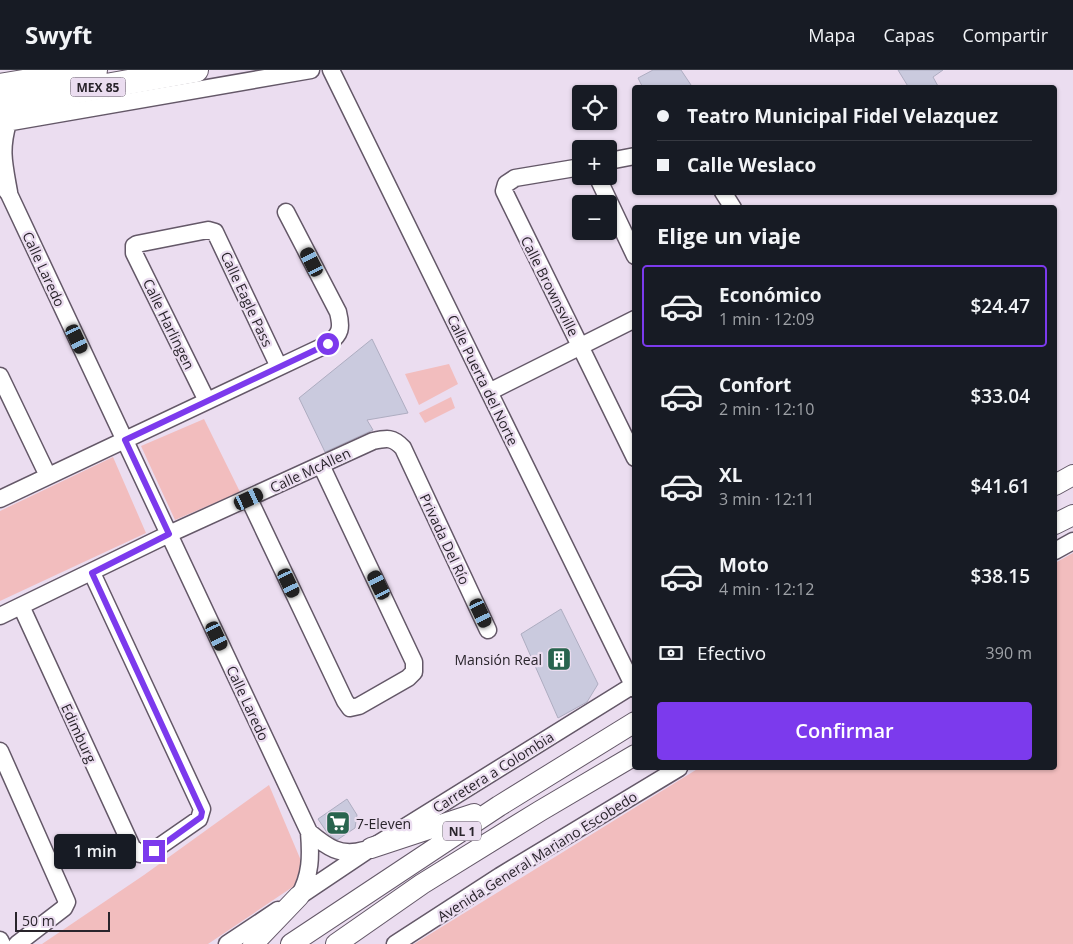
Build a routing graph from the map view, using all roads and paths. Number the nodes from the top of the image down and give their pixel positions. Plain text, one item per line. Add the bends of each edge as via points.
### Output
1 (95, 70) edge
2 (196, 70) edge
3 (311, 70) edge
4 (331, 70) edge
5 (0, 86) edge
6 (3, 117) edge
7 (632, 157) edge
8 (617, 160) edge
9 (572, 168) edge
10 (601, 185) edge
11 (5, 188) edge
12 (286, 212) dead end
13 (134, 246) joint
14 (632, 249) edge
15 (632, 320) edge
16 (580, 346) junction
17 (279, 367) junction
18 (0, 376) edge
19 (489, 392) junction
20 (207, 400) junction
21 (125, 440) junction
22 (402, 448) joint
23 (632, 452) edge
24 (321, 465) junction
25 (1073, 475) edge
26 (48, 476) junction
27 (1057, 484) edge
28 (0, 499) edge
29 (249, 499) junction
30 (1073, 515) edge
31 (1057, 523) edge
32 (169, 534) junction
33 (1073, 541) edge
34 (1057, 550) edge
35 (92, 573) junction
36 (21, 606) junction
37 (0, 616) edge
38 (488, 630) dead end
39 (632, 682) edge
40 (632, 687) edge
41 (632, 724) edge
42 (0, 751) edge
43 (632, 757) edge
44 (676, 770) edge
45 (499, 806) junction
46 (309, 832) junction
47 (371, 848) junction
48 (299, 896) junction
49 (0, 940) edge
50 (2, 944) edge
51 (16, 944) edge
52 (228, 944) edge
53 (254, 944) edge
54 (291, 944) edge
55 (336, 944) edge
56 (395, 944) edge

1 - 5 highway, MEX 85
2 - 6 highway, MEX 85
3 - 6 street
4 - 19 street, Calle Puerta del Norte
6 - 11 street, Calle Laredo via 0,154
7 - 8 street
9 - 16 street, Calle Brownsville via 515,178 506,184 504,191
10 - 14 street
11 - 21 street, Calle Laredo
12 - 17 street via 338,312 341,332 328,344
13 - 17 street, Calle Eagle Pass via 208,230 215,232
13 - 20 street, Calle Harlingen via 134,253
15 - 16 street
16 - 19 street
16 - 23 street, Calle Brownsville
17 - 20 street
18 - 26 street
19 - 39 street, Calle Puerta del Norte
20 - 21 street
21 - 26 street
21 - 32 street, Calle Laredo
22 - 24 street, Calle McAllen via 388,438 373,441
22 - 38 street, Privada Del Río
24 - 29 street, Calle McAllen
24 - 29 street via 412,654 414,672 400,684 358,706 350,708
25 - 27 main road
26 - 28 street
29 - 32 street, Calle McAllen
30 - 31 main road
32 - 35 street, Calle McAllen
32 - 46 street, Calle Laredo
33 - 34 street
35 - 36 street, Calle McAllen
35 - 36 street, Edimburg via 202,809 198,820 150,853 143,855 132,847
36 - 37 street, Calle McAllen
40 - 47 street, Carretera a Colombia
41 - 45 main road, NL 1
42 - 51 street via 67,902 64,908
43 - 55 main road, NL 1 via 422,884
44 - 56 street, Avenida General Mariano Escobedo
45 - 47 main road
45 - 54 main road, NL 1
46 - 47 street via 338,852 354,853
46 - 48 street, Calle Laredo via 309,875
47 - 48 street, Carretera a Colombia
48 - 52 street, Carretera a Colombia
48 - 53 main road
49 - 50 street

